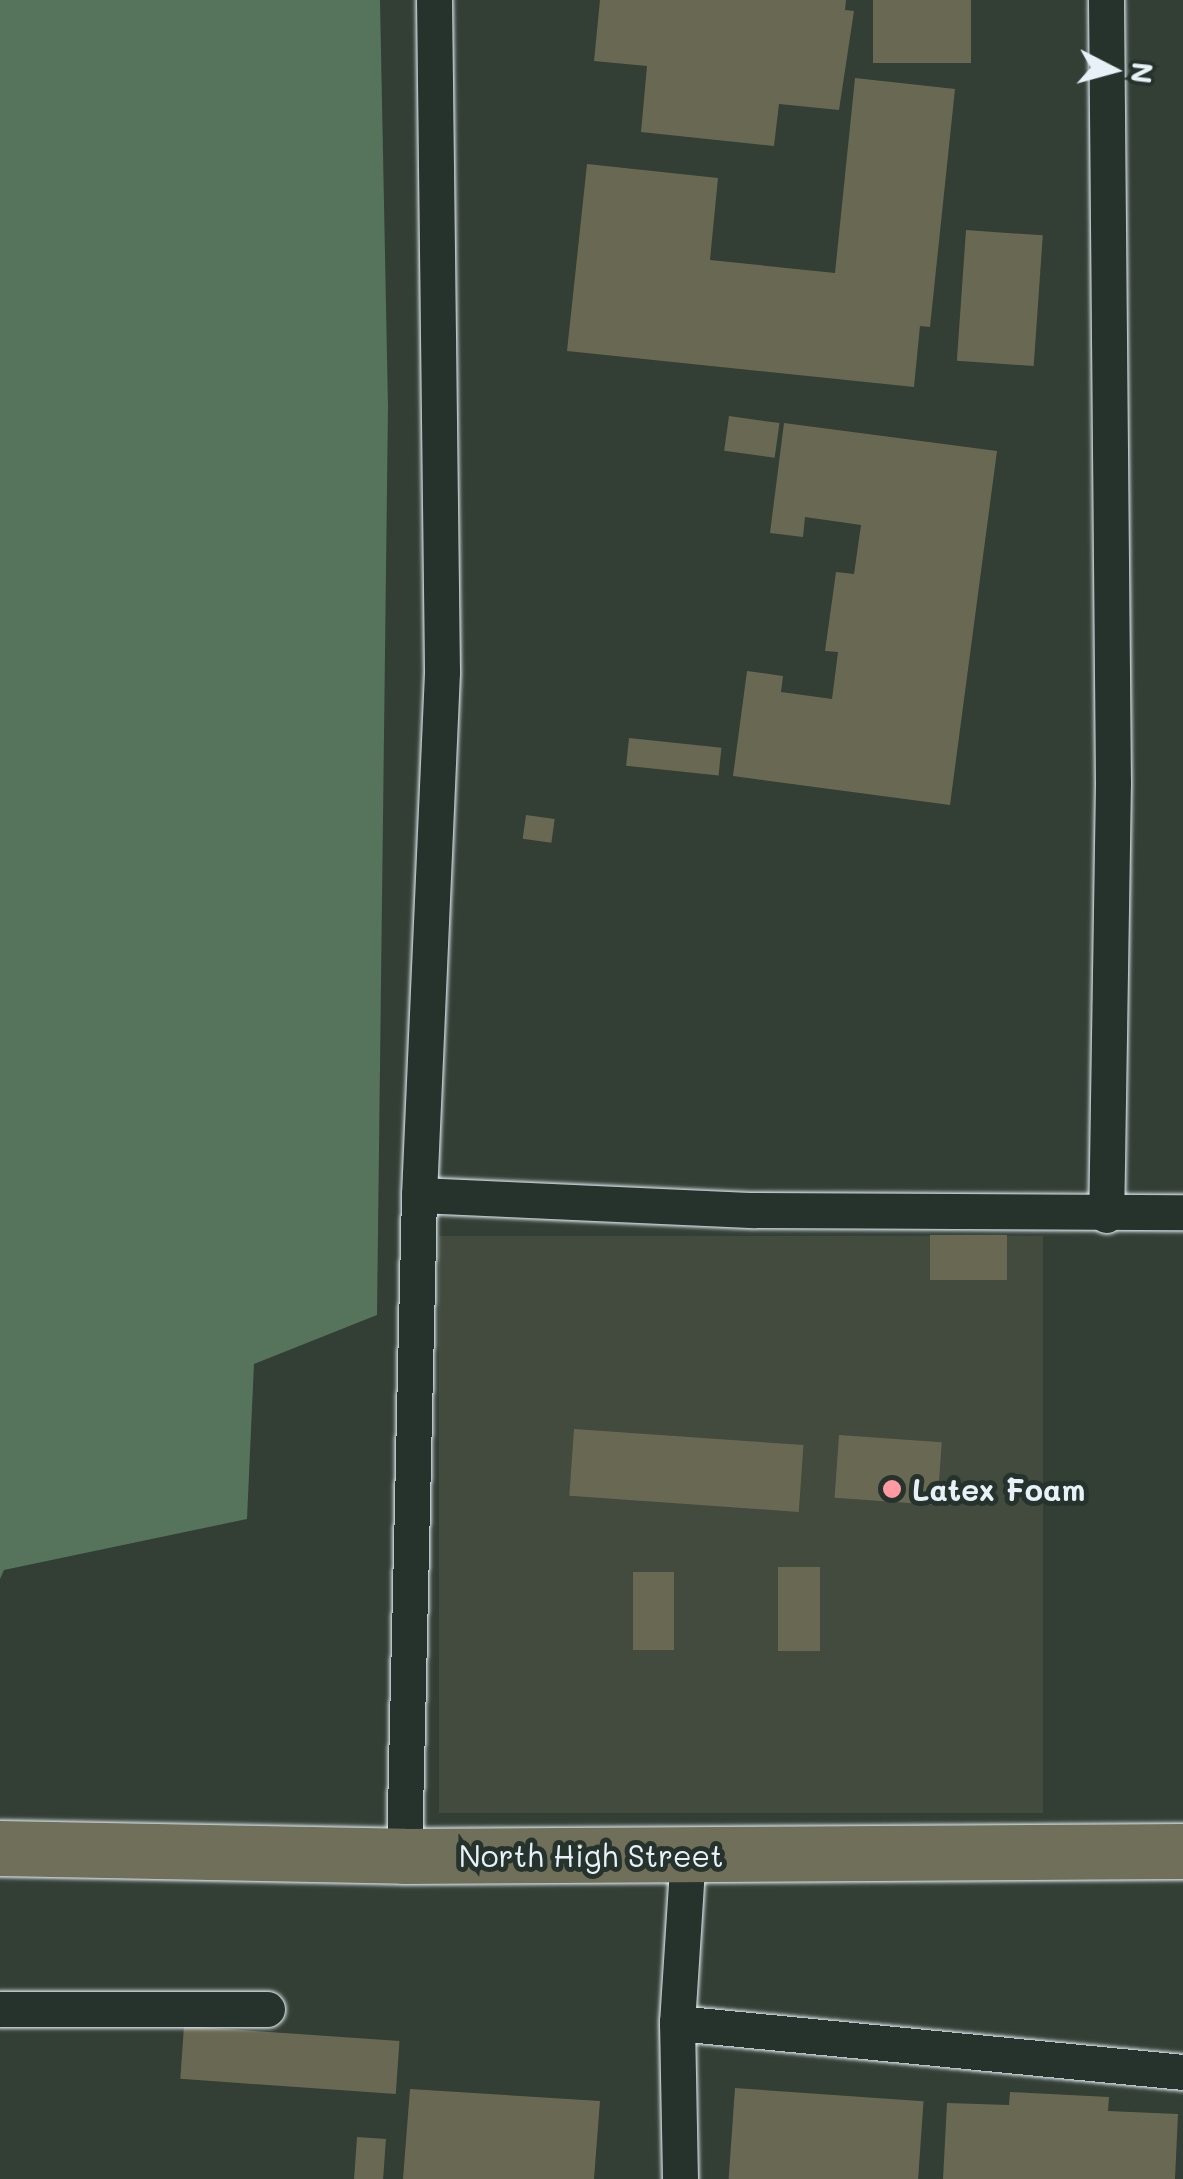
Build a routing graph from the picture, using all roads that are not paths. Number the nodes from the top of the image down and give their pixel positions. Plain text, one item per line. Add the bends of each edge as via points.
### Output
1 (434, 0) edge
2 (1106, 0) edge
3 (419, 1195) junction
4 (1183, 1212) edge
5 (1106, 1215) junction
6 (0, 1848) edge
7 (1183, 1851) edge
8 (688, 1855) junction
9 (404, 1856) junction
10 (0, 2009) edge
11 (266, 2009) dead end
12 (677, 2024) junction
13 (1183, 2072) edge
14 (680, 2179) edge

1 - 3 street via 442,672
2 - 5 street via 1113,782
3 - 5 street via 755,1210 941,1206
3 - 9 street
4 - 5 street
6 - 9 highway, North High Street
7 - 8 highway, North High Street
8 - 9 highway, North High Street
8 - 12 street
10 - 11 street
12 - 13 street
12 - 14 street

